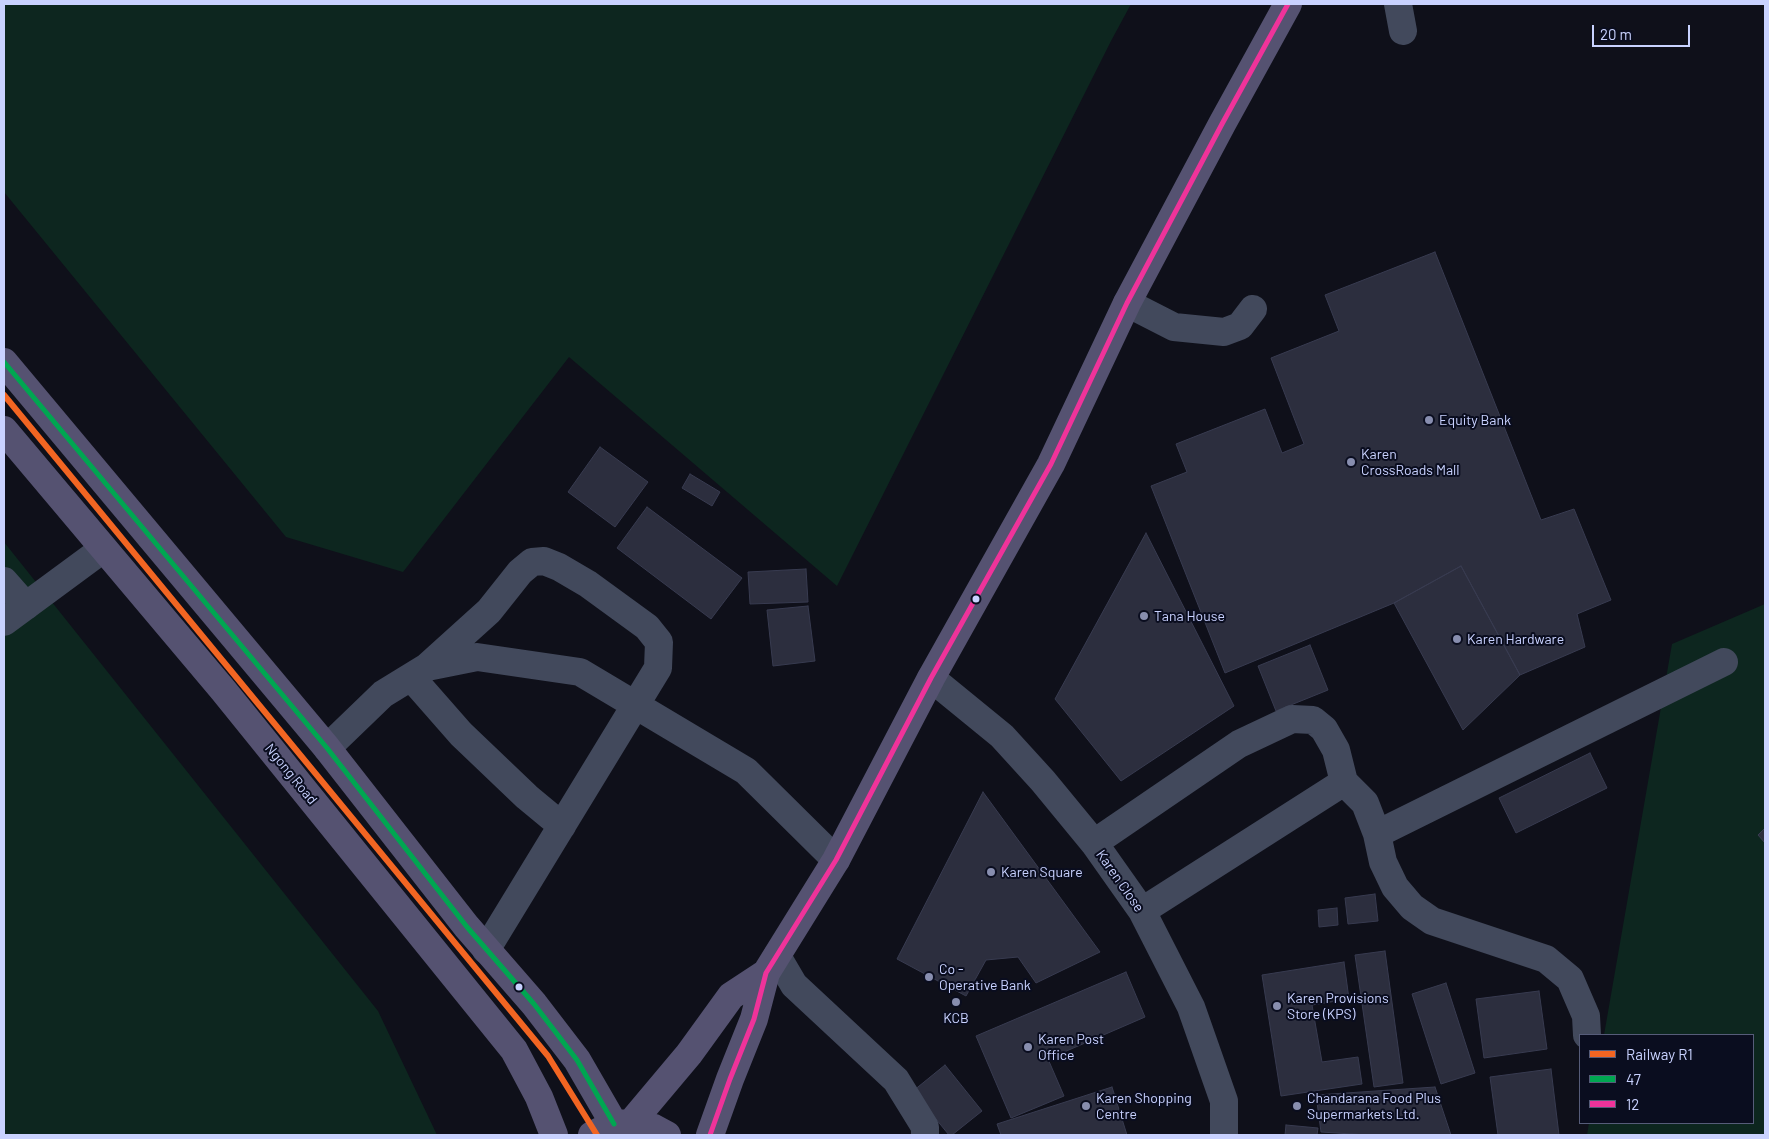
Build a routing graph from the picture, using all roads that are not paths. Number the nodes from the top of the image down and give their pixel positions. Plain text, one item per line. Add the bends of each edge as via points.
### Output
1 (1288, 4) edge
2 (1398, 4) edge
3 (1403, 31) dead end
4 (1127, 303) junction
5 (1253, 309) dead end
6 (4, 362) edge
7 (4, 430) edge
8 (103, 549) junction
9 (4, 581) edge
10 (26, 606) junction
11 (4, 622) edge
12 (1724, 662) dead end
13 (419, 672) junction
14 (931, 678) junction
15 (636, 705) junction
16 (327, 748) junction
17 (1344, 782) junction
18 (562, 826) junction
19 (1377, 834) junction
20 (1094, 843) junction
21 (836, 860) junction
22 (1142, 911) junction
23 (486, 950) junction
24 (772, 965) junction
25 (1587, 1034) edge
26 (613, 1128) edge
27 (554, 1135) edge
28 (668, 1135) edge
29 (710, 1135) edge
30 (925, 1135) edge
31 (1224, 1135) edge

1 - 4 main road
2 - 3 lane
4 - 5 lane via 1174,327 1224,332 1240,326
4 - 14 main road via 1051,464
6 - 16 main road
7 - 8 main road, Ngong Road
8 - 10 lane
8 - 27 main road, Ngong Road via 223,690 514,1050 539,1097
9 - 10 lane
10 - 11 lane
12 - 19 lane
13 - 15 lane via 476,657 580,672
13 - 15 lane via 489,611 520,572 532,562 544,561 588,584 647,627 658,642 658,668
13 - 16 lane via 383,694
13 - 18 lane via 461,734
14 - 20 lane, Karen Close via 1002,736
14 - 21 main road
15 - 18 lane
15 - 21 lane via 746,771
16 - 23 main road
17 - 19 lane via 1365,803
17 - 20 lane via 1336,750 1324,728 1313,720 1292,719 1239,744
17 - 22 lane
18 - 23 lane
19 - 25 lane via 1383,862 1395,888 1412,908 1432,920 1546,960 1570,979 1586,1016
20 - 22 lane, Karen Close
21 - 24 main road
22 - 31 lane, Karen Close via 1191,1007 1224,1101
23 - 26 main road via 578,1060
24 - 26 main road via 731,996 689,1054
24 - 29 main road
24 - 30 lane via 896,1080 925,1127
26 - 28 main road via 654,1128

